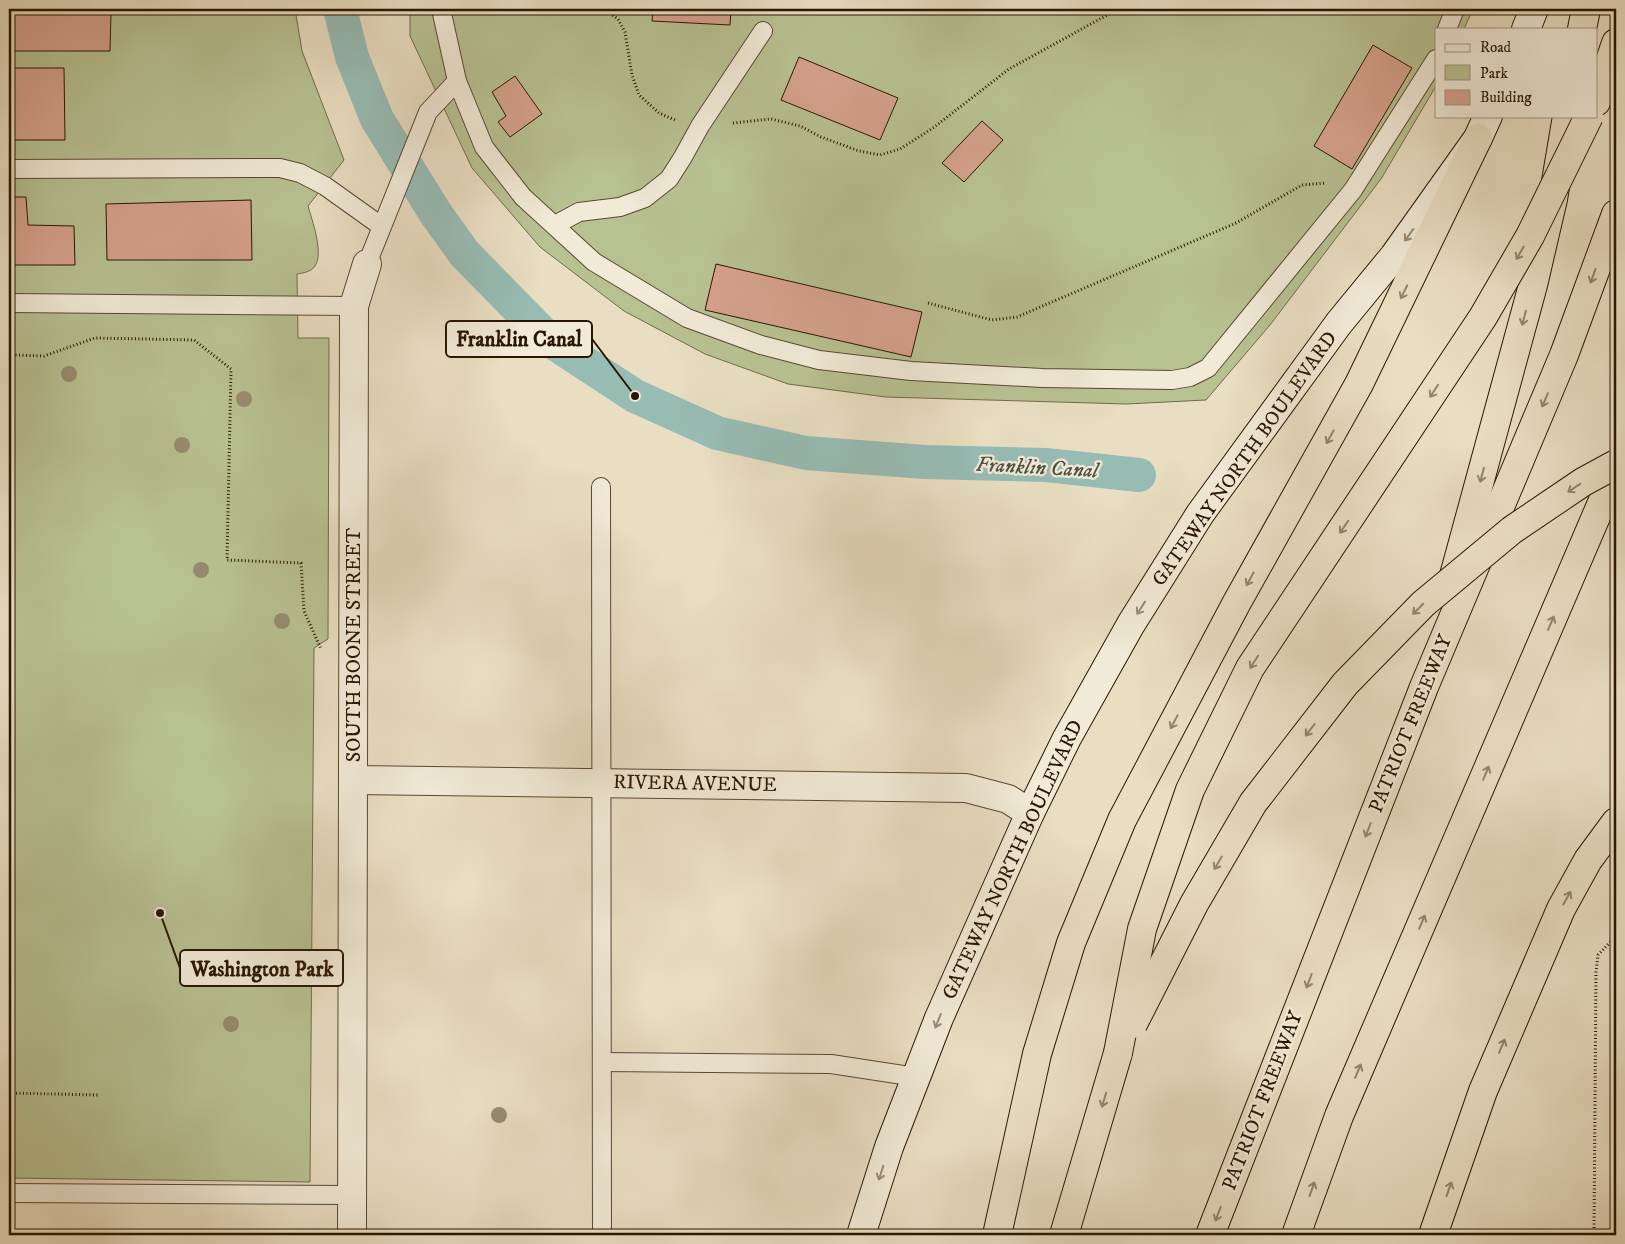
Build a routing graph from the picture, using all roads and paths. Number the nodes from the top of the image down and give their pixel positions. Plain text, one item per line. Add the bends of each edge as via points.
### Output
1 (441, 9) edge
2 (604, 9) edge
3 (1118, 9) edge
4 (1455, 9) edge
5 (1534, 9) edge
6 (1586, 9) edge
7 (1447, 28) edge
8 (1526, 28) edge
9 (1582, 28) edge
10 (762, 31) dead end
11 (1616, 43) edge
12 (1435, 60) edge
13 (457, 81) junction
14 (1598, 96) edge
15 (1567, 118) edge
16 (1588, 118) edge
17 (700, 126) junction
18 (1483, 127) edge
19 (9, 169) edge
20 (1353, 190) junction
21 (1616, 214) edge
22 (384, 220) junction
23 (555, 225) junction
24 (367, 264) joint
25 (9, 303) edge
26 (928, 303) dead end
27 (354, 306) junction
28 (9, 353) edge
29 (1616, 464) edge
30 (1616, 470) edge
31 (601, 487) dead end
32 (321, 649) dead end
33 (1424, 687) junction
34 (354, 780) junction
35 (601, 783) junction
36 (1030, 813) junction
37 (1616, 822) edge
38 (1616, 936) edge
39 (1118, 1053) junction
40 (602, 1062) junction
41 (916, 1077) junction
42 (9, 1093) edge
43 (98, 1095) dead end
44 (9, 1193) edge
45 (353, 1195) junction
46 (352, 1235) edge
47 (602, 1235) edge
48 (860, 1235) edge
49 (997, 1235) edge
50 (1064, 1235) edge
51 (1210, 1235) edge
52 (1296, 1235) edge
53 (1433, 1235) edge
54 (1594, 1235) edge

1 - 13 lane
2 - 17 path via 618,19 625,32 638,95 659,113
3 - 17 path via 1009,69 917,139 880,155 859,151 800,126 771,119
4 - 7 lane
5 - 8 street
6 - 9 highway
10 - 17 lane
11 - 14 highway
12 - 20 lane
13 - 22 lane, SOUTH BOONE STREET via 428,112
13 - 23 lane via 484,147 523,196
15 -> 33 highway via 1553,199 1533,285
16 -> 39 highway, bridge via 1530,236 1483,317 1250,668 1190,790 1142,929
17 - 23 lane via 669,179 645,198 620,207 579,212
18 -> 36 street, GATEWAY NORTH BOULEVARD via 1394,256 1340,323 1200,514 1131,624 1067,738
18 -> 49 highway via 1359,384 1236,604 1122,820 1071,943 1037,1054
19 - 22 lane via 280,168 300,173
20 - 23 lane via 1208,368 1190,377 1172,380 1033,378 911,371 819,360 761,345 687,318 594,262
20 - 26 path via 1327,182 1302,185 1236,223 1016,317 992,320
21 -> 33 highway, PATRIOT FREEWAY via 1564,355
22 - 24 lane, SOUTH BOONE STREET
24 - 27 street, SOUTH BOONE STREET
25 - 27 lane
27 - 34 street, SOUTH BOONE STREET
28 - 32 path via 44,356 95,338 194,340 231,369 227,560 301,563 304,611
29 -> 39 highway, bridge via 1512,530 1423,604 1345,684 1253,802 1194,904
52 -> 30 highway via 1339,1116
31 - 35 lane
33 -> 51 highway, PATRIOT FREEWAY
34 - 35 street, RIVERA AVENUE
34 - 45 street, SOUTH BOONE STREET
35 - 36 street, RIVERA AVENUE via 966,788 1008,799
35 - 40 lane
36 -> 41 street, GATEWAY NORTH BOULEVARD
53 -> 37 highway via 1483,1091 1561,909 1588,860
38 - 54 path via 1598,955 1596,972
39 -> 50 highway
40 - 41 lane via 831,1064
40 - 47 lane
41 -> 48 street, GATEWAY NORTH BOULEVARD
42 - 43 path
44 - 45 lane
45 - 46 street, SOUTH BOONE STREET

